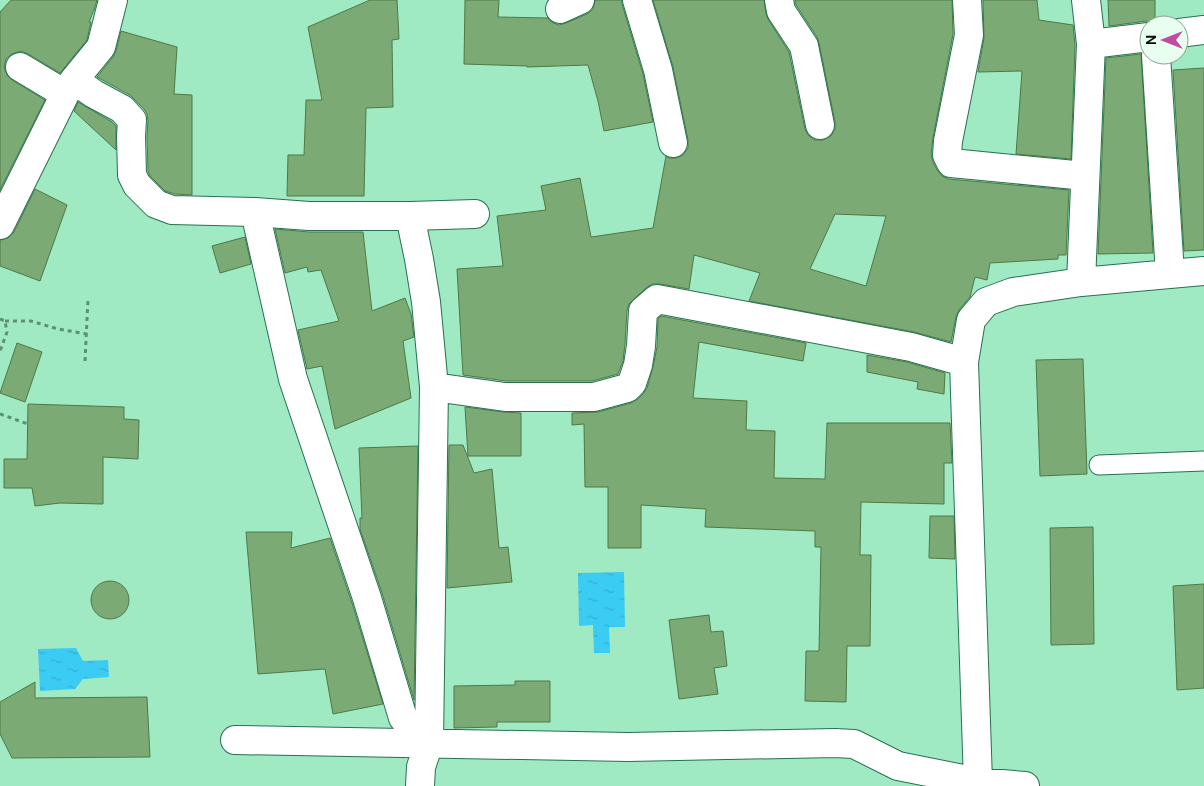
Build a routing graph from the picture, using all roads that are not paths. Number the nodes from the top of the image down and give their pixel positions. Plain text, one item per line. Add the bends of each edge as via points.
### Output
1 (113, 0) edge
2 (638, 0) edge
3 (779, 0) edge
4 (967, 0) edge
5 (1086, 0) edge
6 (1204, 30) edge
7 (1189, 32) edge
8 (1139, 38) edge
9 (1091, 44) junction
10 (1157, 65) edge
11 (20, 67) dead end
12 (70, 87) junction
13 (820, 125) dead end
14 (673, 143) dead end
15 (1085, 176) junction
16 (254, 212) junction
17 (475, 214) dead end
18 (410, 216) junction
19 (0, 225) edge
20 (1204, 271) edge
21 (1170, 274) junction
22 (1081, 282) junction
23 (964, 362) junction
24 (434, 387) junction
25 (1204, 461) edge
26 (1099, 464) dead end
27 (235, 740) dead end
28 (429, 743) junction
29 (978, 782) junction
30 (420, 786) edge
31 (1025, 786) edge

1 - 12 street via 101,47
2 - 14 street via 658,70
3 - 13 street via 781,10 804,46
4 - 15 street via 969,35 948,141 947,155 951,163
5 - 9 street
6 - 7 street
8 - 9 street
9 - 15 street
10 - 21 street
11 - 12 street
12 - 16 street via 94,94 122,109 132,120 132,175 137,185 156,204 172,210
12 - 19 street
15 - 22 street
16 - 18 street via 309,216
16 - 28 street via 293,379 367,598 403,718
17 - 18 street
18 - 24 street via 426,302
20 - 21 street
21 - 22 street
22 - 23 street via 1013,292 986,302 971,320
23 - 24 street via 911,347 657,298 644,311 638,365 632,382 626,388 594,397 505,397
23 - 29 street
24 - 28 street
25 - 26 lane
27 - 28 street
28 - 29 street via 628,747 854,744 898,766
28 - 30 street via 421,767
29 - 31 street

